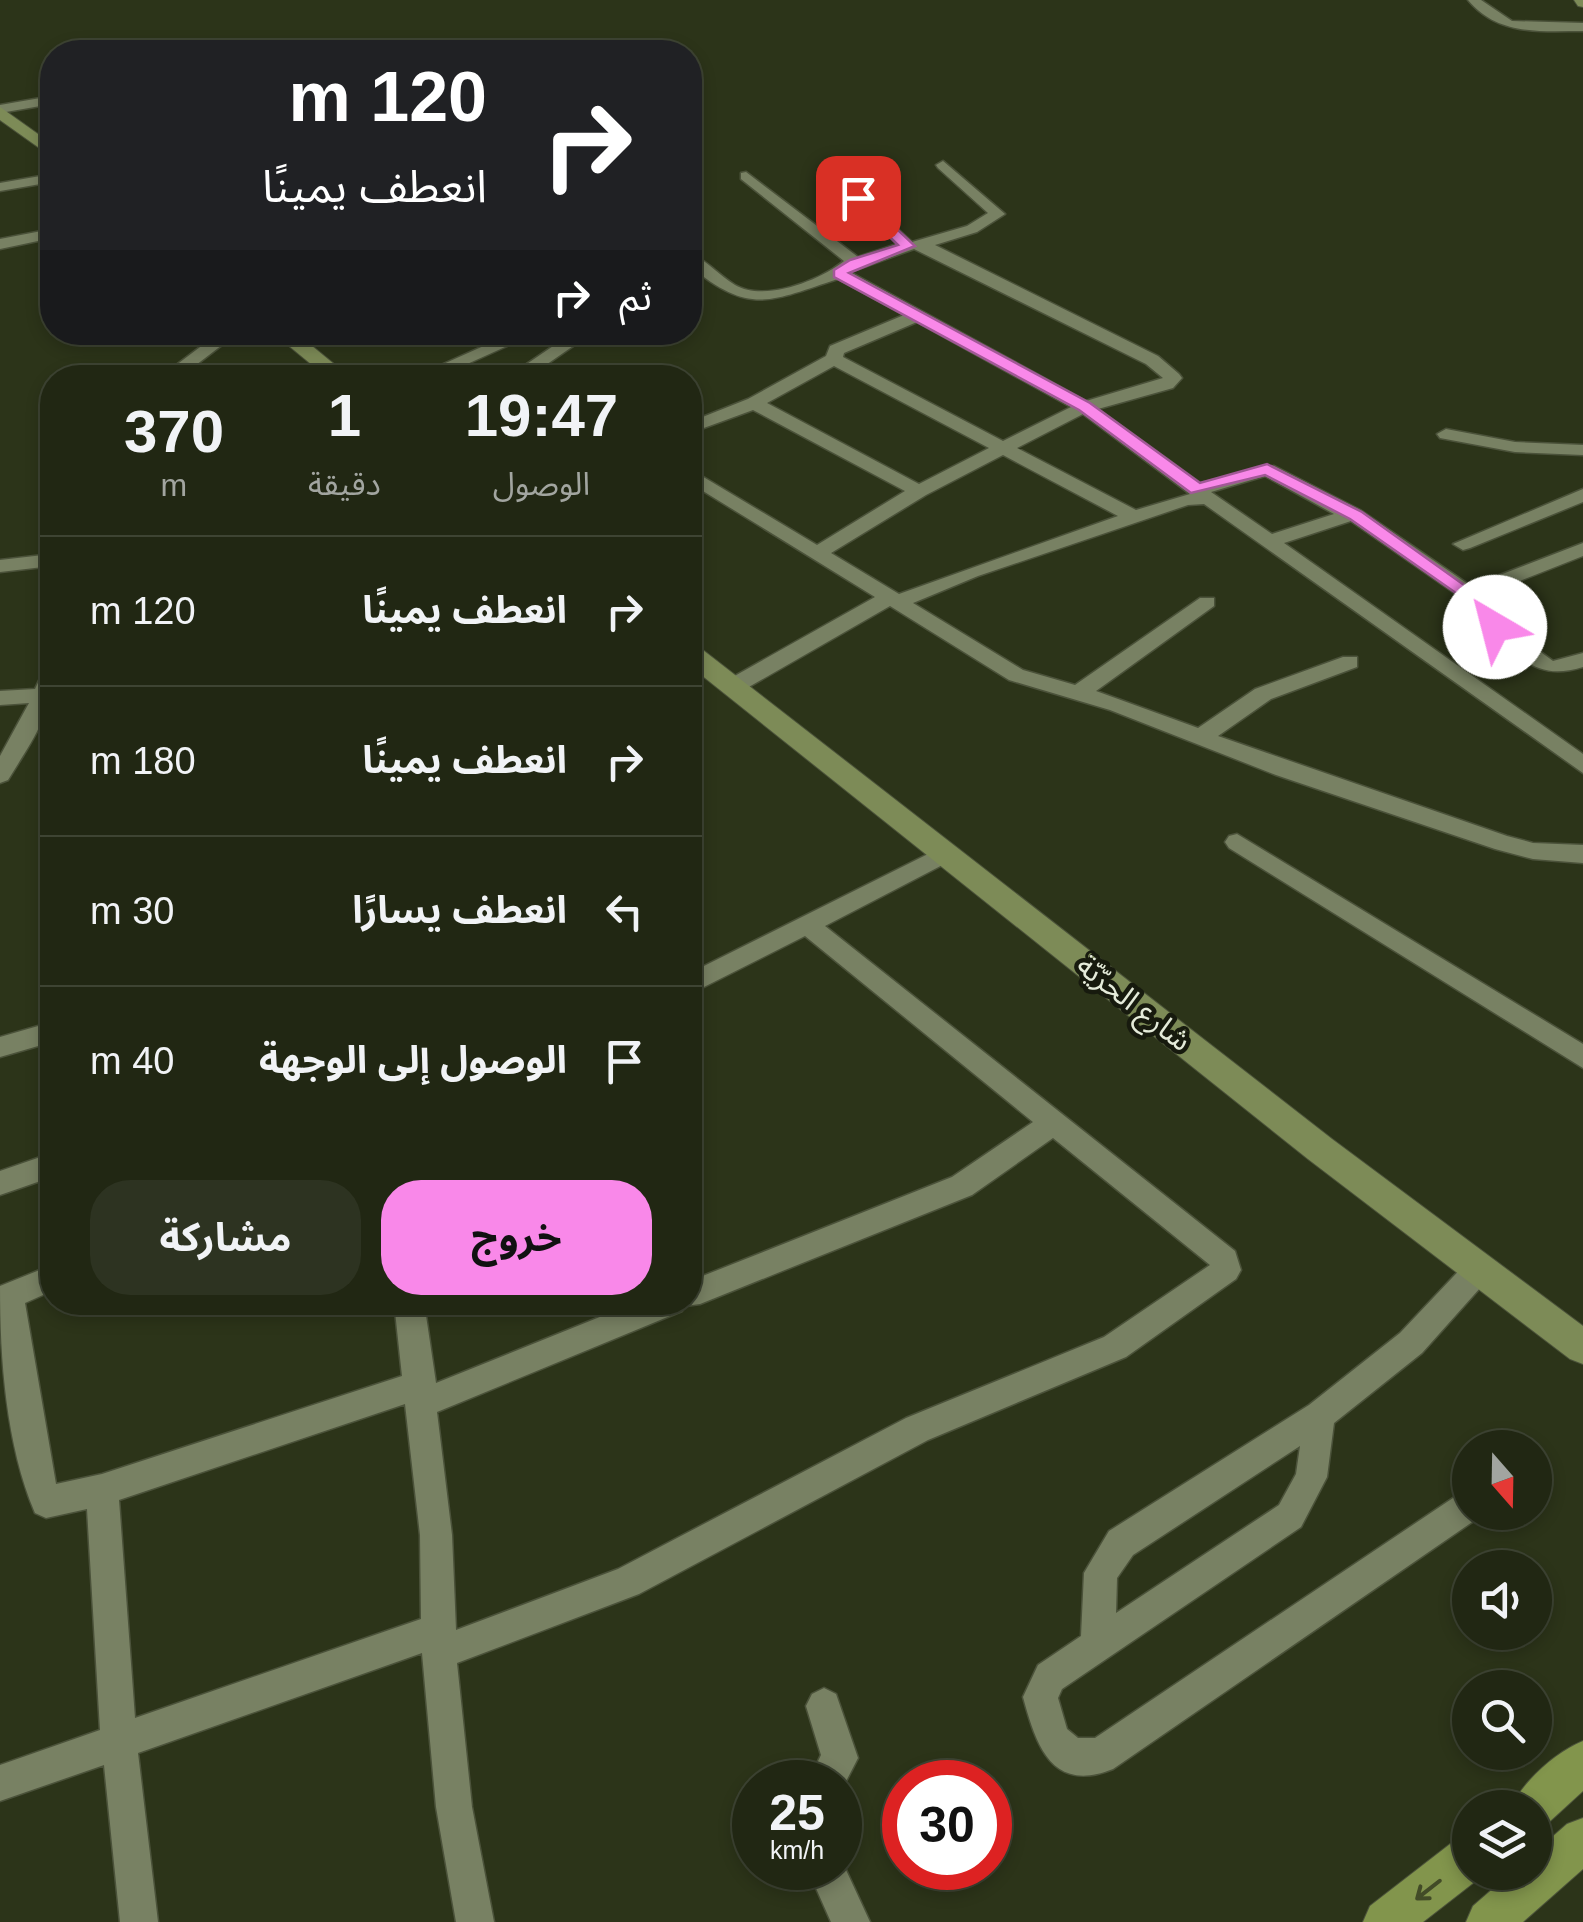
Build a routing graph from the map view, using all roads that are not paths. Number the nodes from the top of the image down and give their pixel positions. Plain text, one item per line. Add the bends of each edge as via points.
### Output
1 (1474, 0) edge
2 (1583, 28) edge
3 (40, 102) edge
4 (0, 110) edge
5 (40, 142) edge
6 (943, 164) dead end
7 (746, 176) dead end
8 (40, 180) edge
9 (0, 186) edge
10 (858, 198) dead end
11 (40, 236) edge
12 (0, 244) edge
13 (914, 246) junction
14 (855, 263) junction
15 (702, 267) edge
16 (839, 274) junction
17 (917, 316) junction
18 (213, 345) edge
19 (299, 345) edge
20 (499, 345) edge
21 (565, 345) edge
22 (834, 359) junction
23 (185, 365) edge
24 (324, 365) edge
25 (451, 365) edge
26 (534, 365) edge
27 (754, 403) junction
28 (1084, 406) junction
29 (702, 423) edge
30 (1446, 434) dead end
31 (1008, 448) junction
32 (1583, 450) edge
33 (702, 482) edge
34 (919, 491) junction
35 (1203, 494) junction
36 (1583, 494) edge
37 (1347, 514) junction
38 (1134, 517) junction
39 (1271, 541) junction
40 (1463, 544) dead end
41 (1583, 550) edge
42 (819, 552) junction
43 (40, 561) edge
44 (0, 566) edge
45 (1468, 594) junction
46 (895, 599) junction
47 (1207, 602) dead end
48 (1583, 660) edge
49 (702, 662) edge
50 (1350, 662) dead end
51 (732, 686) junction
52 (1076, 695) junction
53 (0, 698) edge
54 (40, 707) edge
55 (40, 714) edge
56 (1198, 738) junction
57 (1583, 765) edge
58 (0, 774) edge
59 (1237, 842) dead end
60 (946, 852) junction
61 (1583, 854) edge
62 (806, 924) junction
63 (702, 978) edge
64 (40, 1035) edge
65 (0, 1047) edge
66 (1583, 1057) edge
67 (1051, 1124) junction
68 (40, 1168) edge
69 (0, 1183) edge
70 (1479, 1269) junction
71 (40, 1283) edge
72 (702, 1290) edge
73 (4, 1298) edge
74 (411, 1315) edge
75 (637, 1315) edge
76 (1583, 1347) edge
77 (422, 1394) junction
78 (1320, 1415) junction
79 (102, 1490) junction
80 (1452, 1517) edge
81 (439, 1642) junction
82 (1098, 1645) junction
83 (824, 1706) dead end
84 (119, 1742) junction
85 (839, 1760) edge
86 (1583, 1762) edge
87 (0, 1783) edge
88 (1552, 1791) edge
89 (1583, 1840) edge
90 (1452, 1871) edge
91 (836, 1890) edge
92 (139, 1922) edge
93 (475, 1922) edge
94 (851, 1922) edge
95 (1386, 1922) edge
96 (1489, 1922) edge

1 - 2 street via 1516,28
3 - 4 street
4 - 5 main road
6 - 13 street via 998,214
7 - 14 street
8 - 9 street
10 - 13 street
11 - 12 street
13 - 14 street
13 - 28 street via 1173,376 1166,384
14 - 16 street
15 - 16 street via 738,295 758,301
16 - 17 street
17 - 22 street via 836,350
17 - 28 street
18 - 23 street
19 - 24 main road
20 - 25 street
21 - 26 street
22 - 27 street
22 - 31 street
27 - 29 street
27 - 34 street
28 - 31 street
28 - 35 street
30 - 32 street via 1521,448
31 - 34 street
31 - 38 street
33 - 42 street
34 - 42 street
35 - 37 street via 1267,470
35 - 38 street
35 - 39 street
36 - 40 street
37 - 39 street
37 - 45 street
38 - 46 street
39 - 57 street
41 - 45 street
42 - 46 street
43 - 44 street
45 - 48 street via 1503,618 1496,629 1547,666
46 - 51 street
46 - 52 street via 1016,674
47 - 52 street
49 - 51 main road, شارع الحرّيّة
50 - 56 street via 1263,694
51 - 60 main road, شارع الحرّيّة
52 - 56 street
53 - 54 street
55 - 58 street
56 - 61 street via 1519,848
59 - 66 street
60 - 62 street
60 - 70 main road, شارع الحرّيّة
62 - 63 street
62 - 67 street
64 - 65 street
67 - 72 street via 962,1186
67 - 81 street via 1226,1260 1226,1270 1135,1336 1088,1361 917,1430 627,1582
68 - 69 street
70 - 76 main road, شارع الحرّيّة
70 - 78 street via 1411,1343
71 - 73 street
73 - 79 street via 40,1492 46,1502 56,1502
74 - 77 street
75 - 77 street
77 - 79 street
77 - 81 street
78 - 82 street via 1311,1476 1290,1516
78 - 82 street via 1121,1544 1100,1573
79 - 84 street
80 - 82 street via 1100,1756 1070,1756 1046,1724 1042,1688
81 - 84 street
81 - 93 street via 454,1807
83 - 85 street
84 - 87 street
84 - 92 street
86 - 88 main road
89 - 96 main road
90 -> 95 main road
91 - 94 street

